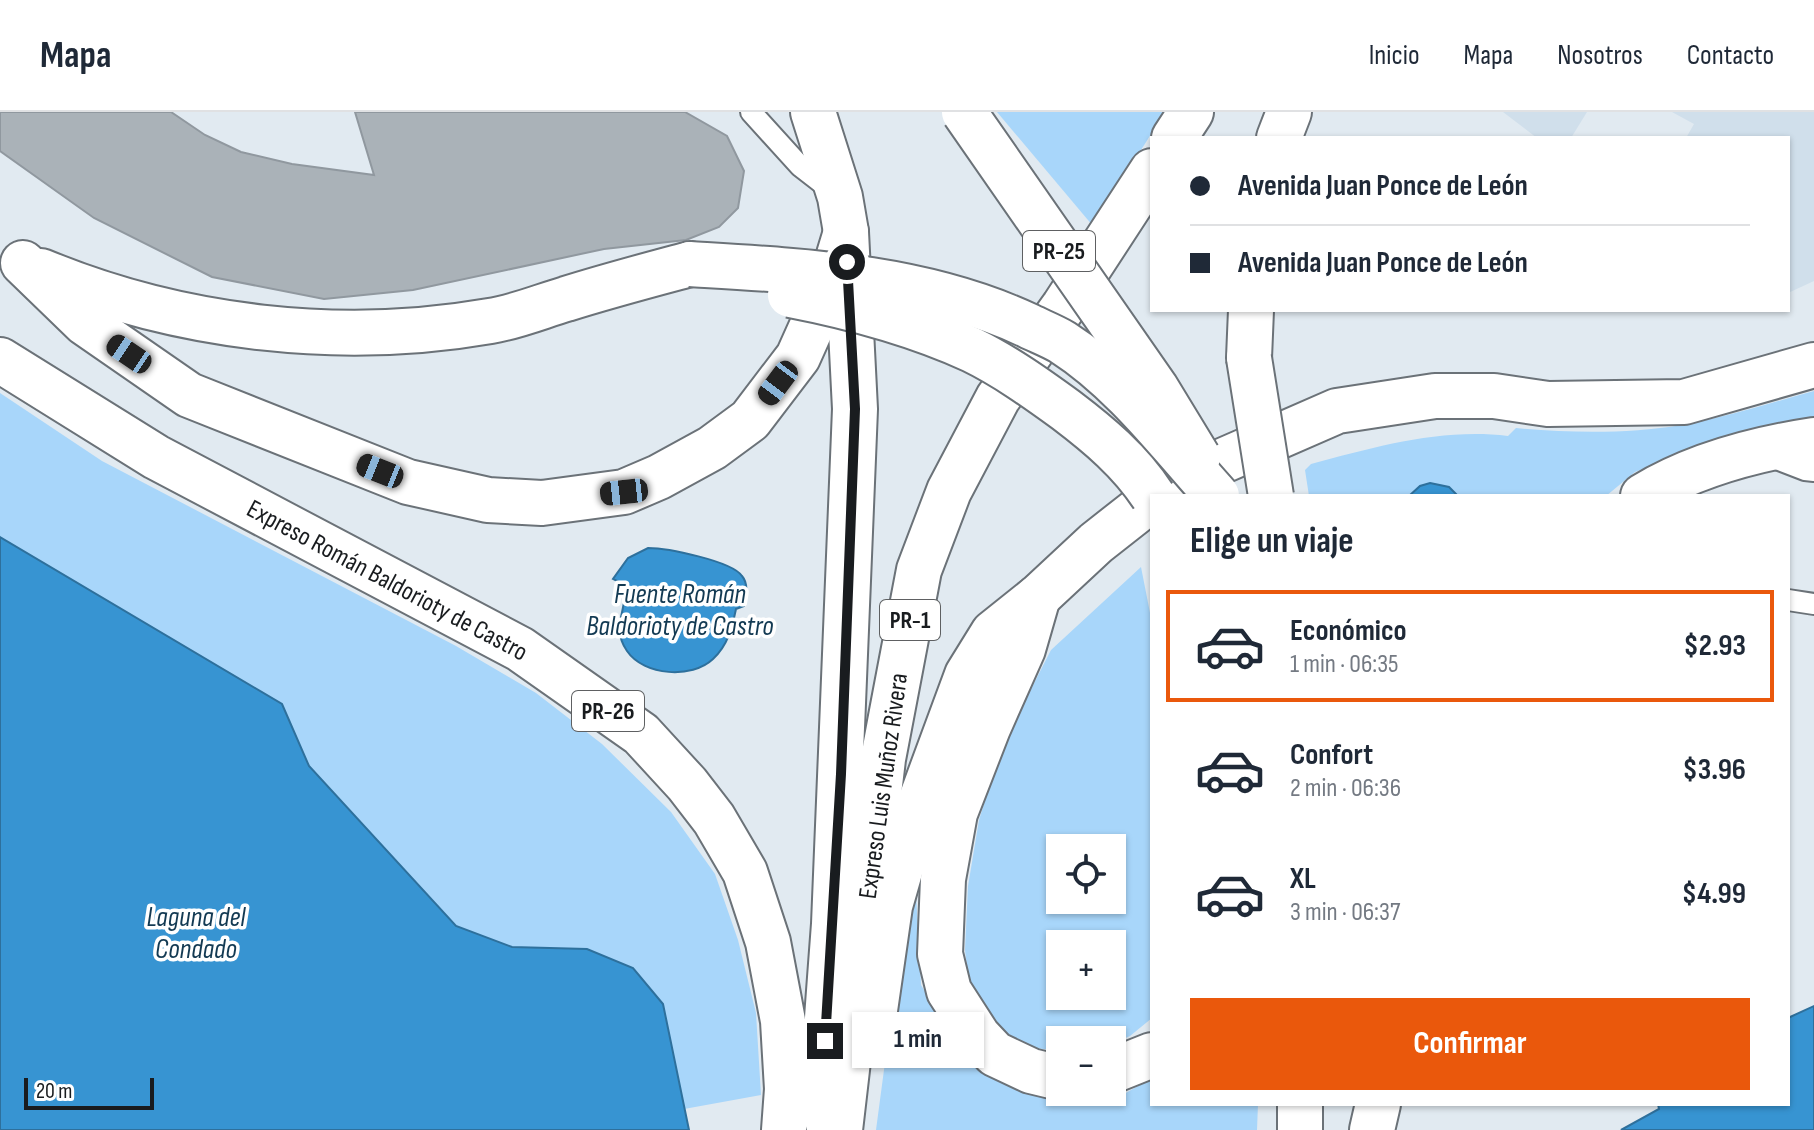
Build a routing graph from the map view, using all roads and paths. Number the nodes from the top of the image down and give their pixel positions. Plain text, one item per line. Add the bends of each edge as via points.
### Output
1 (751, 112) edge
2 (813, 112) edge
3 (964, 112) edge
4 (1191, 112) edge
5 (1289, 112) edge
6 (1175, 136) edge
7 (1280, 136) edge
8 (1150, 174) edge
9 (843, 215) junction
10 (12, 257) edge
11 (680, 276) junction
12 (1251, 312) edge
13 (0, 360) edge
14 (1814, 365) edge
15 (1814, 440) edge
16 (1758, 452) junction
17 (1814, 471) edge
18 (1152, 494) edge
19 (1158, 494) edge
20 (1217, 494) edge
21 (1218, 494) edge
22 (1271, 494) edge
23 (1647, 494) edge
24 (1150, 500) edge
25 (1038, 597) junction
26 (1790, 600) edge
27 (1814, 604) edge
28 (1150, 1056) edge
29 (1126, 1065) edge
30 (1046, 1075) edge
31 (1300, 1106) edge
32 (1378, 1106) edge
33 (784, 1130) edge
34 (830, 1130) edge
35 (840, 1130) edge
36 (849, 1130) edge
37 (1300, 1130) edge
38 (1372, 1130) edge

1 - 9 lane
2 - 9 main road
3 - 21 main road, PR-25, bridge via 1156,388
4 - 6 main road
5 - 7 main road
8 - 35 main road, Expreso Luis Muñoz Rivera / PR-1 via 998,398 949,491 919,570 883,759
9 - 10 main road via 829,288 798,357 750,420 712,448 624,492 542,503 488,500 408,482 189,395 85,323
9 - 34 main road via 855,409 821,1099
10 - 11 main road via 107,296 200,318 361,334 493,321 587,292
11 - 18 main road, bridge via 900,322 974,351 1103,438
11 - 20 main road, bridge via 806,271 939,293 988,307 1061,342 1110,379
12 - 22 main road, bridge via 1249,358
13 - 33 main road, Expreso Román Baldorioty de Castro / PR-26 via 156,457 520,649 641,734 705,807 745,872 768,942 783,1021
14 - 19 main road via 1684,402 1548,404 1494,396 1435,396 1337,411 1172,483
15 - 16 main road
16 - 17 lane
16 - 23 main road via 1693,471
24 - 25 main road
25 - 30 main road via 1023,649 955,813 943,879 940,954 949,991 978,1036 995,1054
25 - 36 main road via 986,643 967,675 933,764 890,906 861,1102
26 - 27 lane
28 - 29 main road
31 - 37 main road
32 - 38 main road

